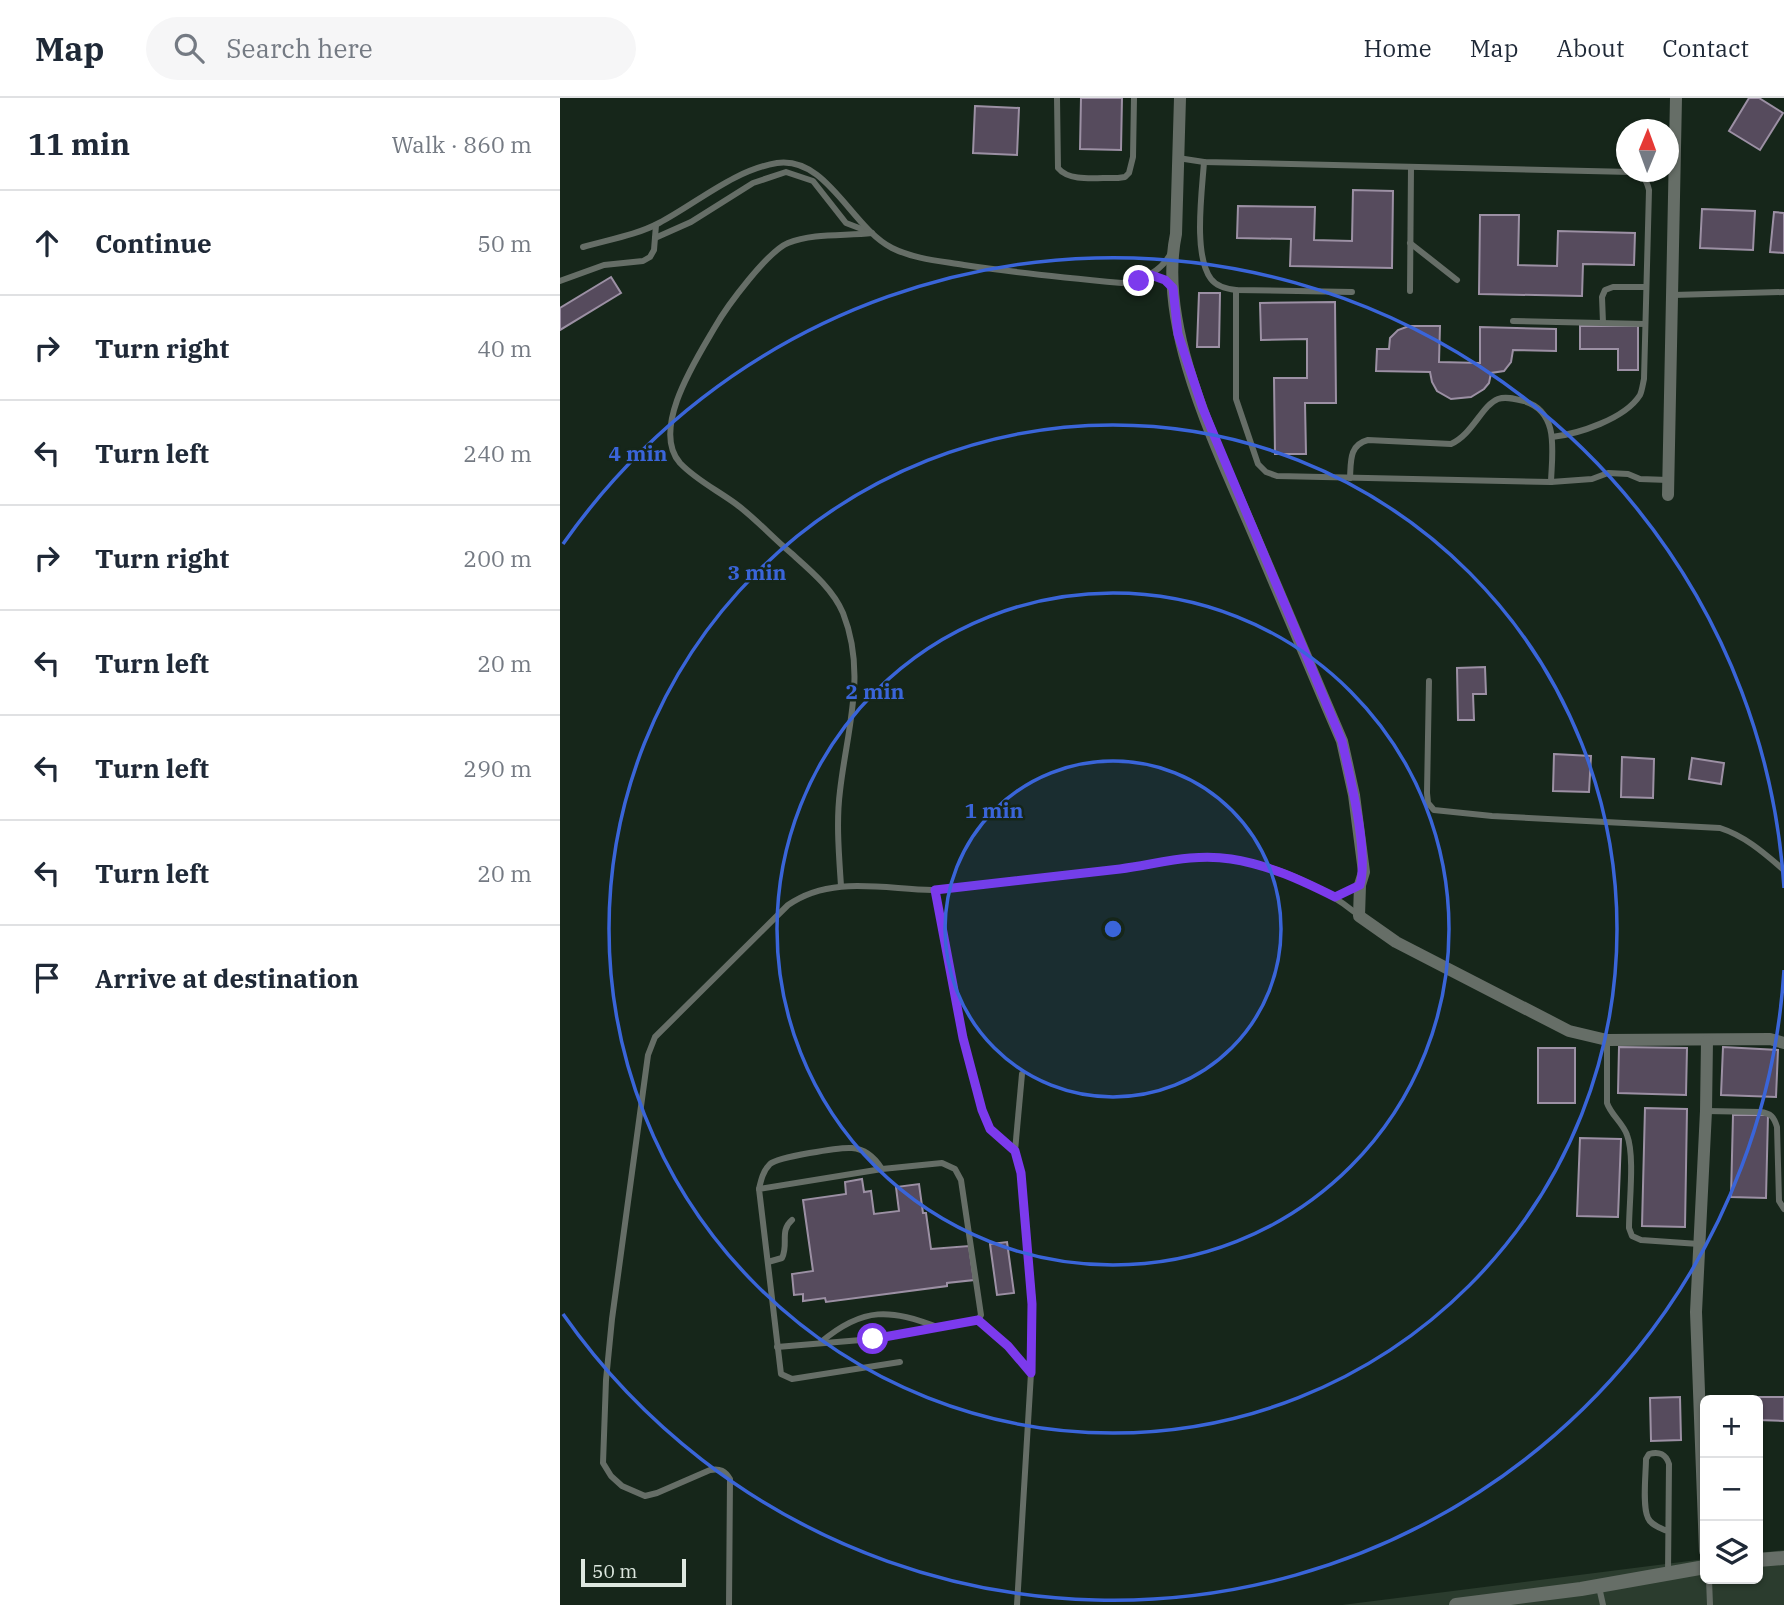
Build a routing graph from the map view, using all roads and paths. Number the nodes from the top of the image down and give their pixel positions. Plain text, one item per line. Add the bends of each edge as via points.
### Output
1 (1057, 98) edge
2 (1134, 98) edge
3 (1180, 98) edge
4 (1676, 98) edge
5 (1178, 158) junction
6 (1204, 162) junction
7 (1411, 167) junction
8 (656, 225) junction
9 (872, 233) junction
10 (655, 238) junction
11 (1410, 243) junction
12 (583, 247) dead end
13 (1173, 248) junction
14 (1151, 275) junction
15 (1457, 280) dead end
16 (560, 281) edge
17 (1646, 287) junction
18 (1173, 288) junction
19 (1236, 290) junction
20 (1410, 291) dead end
21 (1352, 292) dead end
22 (1784, 292) edge
23 (1673, 295) junction
24 (1513, 321) dead end
25 (1603, 323) junction
26 (1645, 324) junction
27 (1552, 437) junction
28 (1350, 478) junction
29 (1668, 480) junction
30 (1551, 482) junction
31 (1668, 495) dead end
32 (1429, 681) dead end
33 (1784, 870) edge
34 (1360, 885) junction
35 (841, 886) junction
36 (935, 890) junction
37 (1335, 897) junction
38 (1359, 916) junction
39 (1608, 1040) junction
40 (1707, 1041) junction
41 (1784, 1043) edge
42 (1022, 1074) dead end
43 (1706, 1111) junction
44 (1781, 1133) edge
45 (1015, 1151) junction
46 (882, 1169) junction
47 (759, 1189) junction
48 (1784, 1209) edge
49 (792, 1220) dead end
50 (1699, 1244) junction
51 (768, 1262) junction
52 (978, 1320) junction
53 (941, 1328) junction
54 (820, 1343) junction
55 (777, 1347) junction
56 (900, 1362) dead end
57 (1031, 1373) junction
58 (1704, 1521) edge
59 (1667, 1531) junction
60 (1784, 1558) edge
61 (1763, 1560) edge
62 (1700, 1568) edge
63 (1668, 1574) junction
64 (1709, 1584) edge
65 (1599, 1585) junction
66 (729, 1605) edge
67 (1017, 1605) edge
68 (1456, 1605) edge
69 (1603, 1605) edge
70 (1710, 1605) edge

1 - 2 lane via 1058,168 1070,177 1118,178 1125,177 1131,167
3 - 5 street
4 - 23 street
5 - 6 lane
5 - 13 street
6 - 7 lane
6 - 19 lane via 1199,227 1206,268 1211,280
7 - 11 lane
7 - 17 lane via 1641,174 1648,190
8 - 9 lane via 747,172 778,163 814,170
8 - 10 lane
8 - 12 lane
9 - 10 lane via 846,223 813,181 786,172 753,183 691,222
9 - 14 lane via 909,255 1006,271 1122,283
9 - 35 lane via 804,239 785,244 769,258 727,307 693,364 670,428 678,461 738,505 804,565 842,611 856,670 839,792
10 - 16 lane via 650,257 643,261 604,265
11 - 15 lane
11 - 20 lane
13 - 14 lane via 1166,263
13 - 18 street
14 - 18 lane
17 - 25 lane via 1605,290
17 - 26 lane
18 - 34 street via 1178,334 1203,409 1342,741 1364,872
19 - 21 lane
19 - 28 lane via 1236,399 1258,464 1277,476
22 - 23 lane
23 - 29 street
24 - 25 lane
25 - 26 lane
26 - 27 lane via 1640,394 1605,422
27 - 28 lane via 1543,411 1512,397 1497,399 1451,444 1359,442 1352,451
27 - 30 lane
28 - 30 lane
29 - 30 lane via 1608,472 1592,479
29 - 31 street
32 - 33 lane via 1427,793 1434,810 1720,828 1757,847
34 - 37 lane
34 - 38 street
35 - 36 lane
35 - 66 lane via 821,888 788,905 655,1037 648,1055 612,1319 603,1463 622,1486 645,1496 710,1470 726,1472 730,1479
36 - 37 lane via 1205,857 1282,871
36 - 45 lane via 963,1038 982,1110 990,1129
37 - 38 lane
38 - 39 street via 1396,942 1569,1031
39 - 40 street
39 - 50 lane via 1607,1103 1630,1145 1632,1236
40 - 41 street via 1770,1039
40 - 43 street
42 - 45 lane
43 - 44 lane via 1768,1113
43 - 50 street
44 - 48 lane via 1779,1201
45 - 57 lane via 1021,1173 1032,1304
46 - 47 lane
46 - 47 lane via 873,1156 851,1148 781,1158 762,1176
46 - 52 lane via 942,1163 959,1172 981,1315
47 - 51 lane
49 - 51 lane via 786,1225 782,1258
50 - 58 street via 1696,1312
51 - 55 lane
52 - 53 lane
52 - 57 lane
53 - 54 lane
53 - 54 lane via 878,1313 855,1318
54 - 55 lane
55 - 56 lane via 781,1374 787,1379
57 - 67 lane
59 - 59 lane via 1648,1520 1646,1510 1646,1459 1655,1452 1663,1454 1669,1464
59 - 63 lane
60 - 61 street
62 - 63 street
63 - 65 street
64 - 70 lane
65 - 68 street
65 - 69 lane

